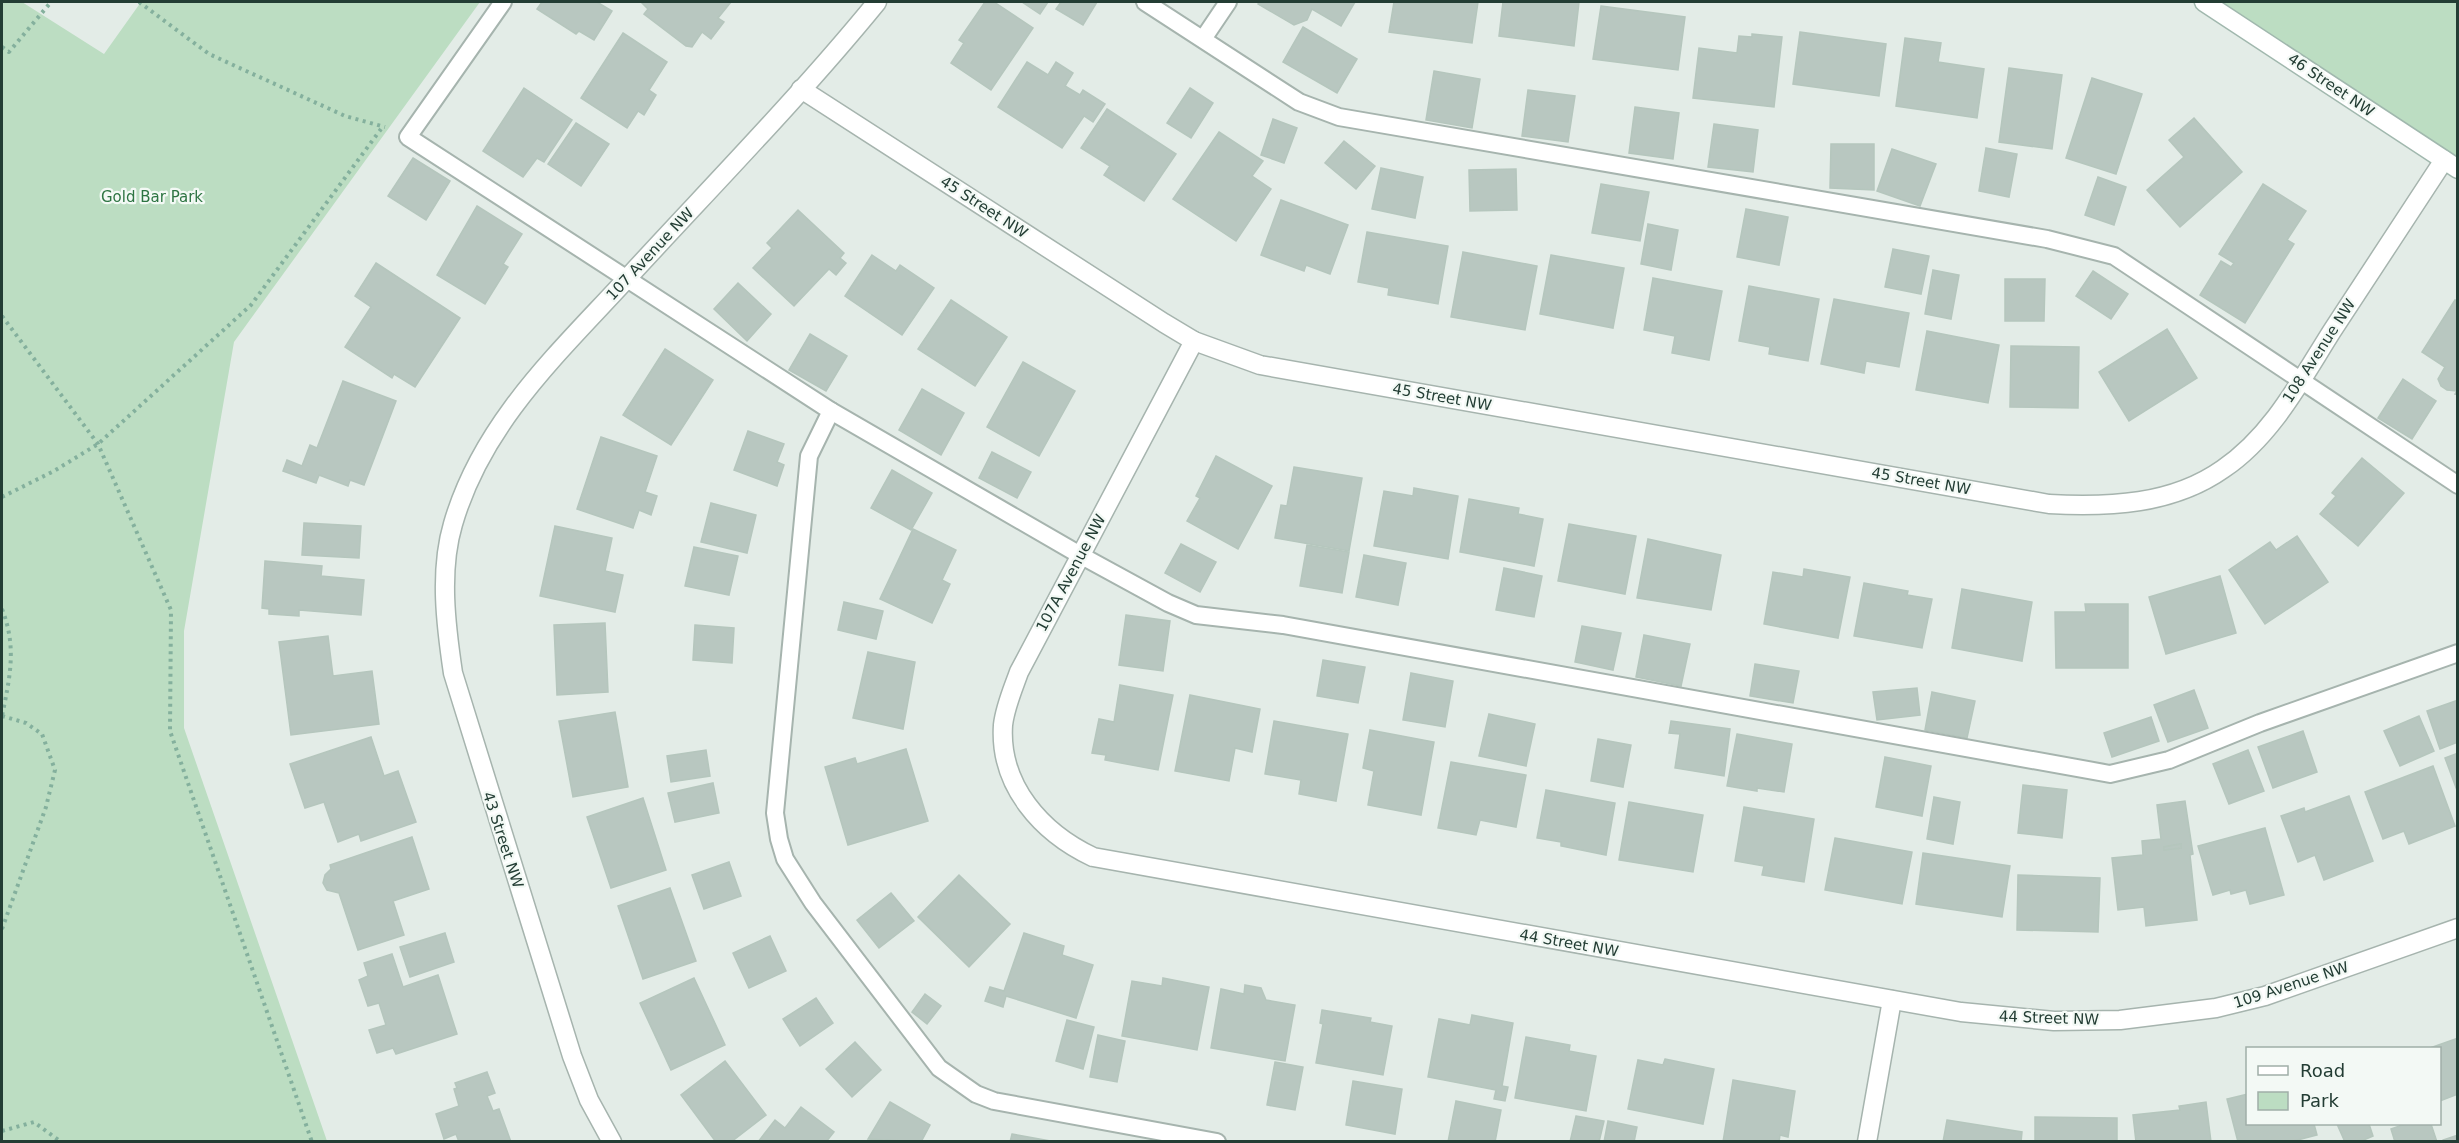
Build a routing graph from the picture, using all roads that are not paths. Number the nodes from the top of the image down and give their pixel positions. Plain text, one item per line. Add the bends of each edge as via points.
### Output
1 (503, 2) edge
2 (877, 2) edge
3 (1145, 2) edge
4 (1228, 2) edge
5 (2204, 2) edge
6 (1203, 39) junction
7 (801, 89) junction
8 (2451, 165) edge
9 (627, 279) junction
10 (1194, 341) junction
11 (2300, 382) junction
12 (831, 411) junction
13 (2457, 485) edge
14 (2154, 499) joint
15 (452, 526) joint
16 (1080, 555) junction
17 (2457, 653) edge
18 (1033, 816) joint
19 (2457, 928) edge
20 (1892, 1000) junction
21 (2120, 1020) joint
22 (612, 1142) edge
23 (1217, 1142) edge
24 (1867, 1142) edge

1 - 9 lane via 408,137
2 - 7 street, 107 Avenue NW
3 - 6 lane
4 - 6 lane
5 - 8 street, 46 Street NW
6 - 11 lane via 1299,102 1359,122 2047,239 2114,256
7 - 9 street, 107 Avenue NW
7 - 10 street, 45 Street NW
8 - 11 street, 108 Avenue NW
9 - 12 lane
9 - 15 street, 107 Avenue NW via 515,401 477,466
10 - 14 street, 45 Street NW via 1260,365 2049,504 2122,504
10 - 16 street, 107A Avenue NW
11 - 13 lane
11 - 14 street, 108 Avenue NW via 2253,445 2223,470
12 - 16 lane
12 - 23 lane via 809,456 776,802 778,839 789,866 939,1068 960,1084 994,1101
15 - 22 street, 43 Street NW via 446,610 453,674 572,1056 589,1100
16 - 17 lane via 1196,615 1283,625 2110,774 2169,760
16 - 18 street, 107A Avenue NW via 1019,672 1003,726 1010,772
18 - 20 street, 44 Street NW via 1072,847 1114,862
19 - 21 street, 109 Avenue NW via 2265,996 2216,1008
20 - 21 street, 44 Street NW via 2008,1017
20 - 24 street

